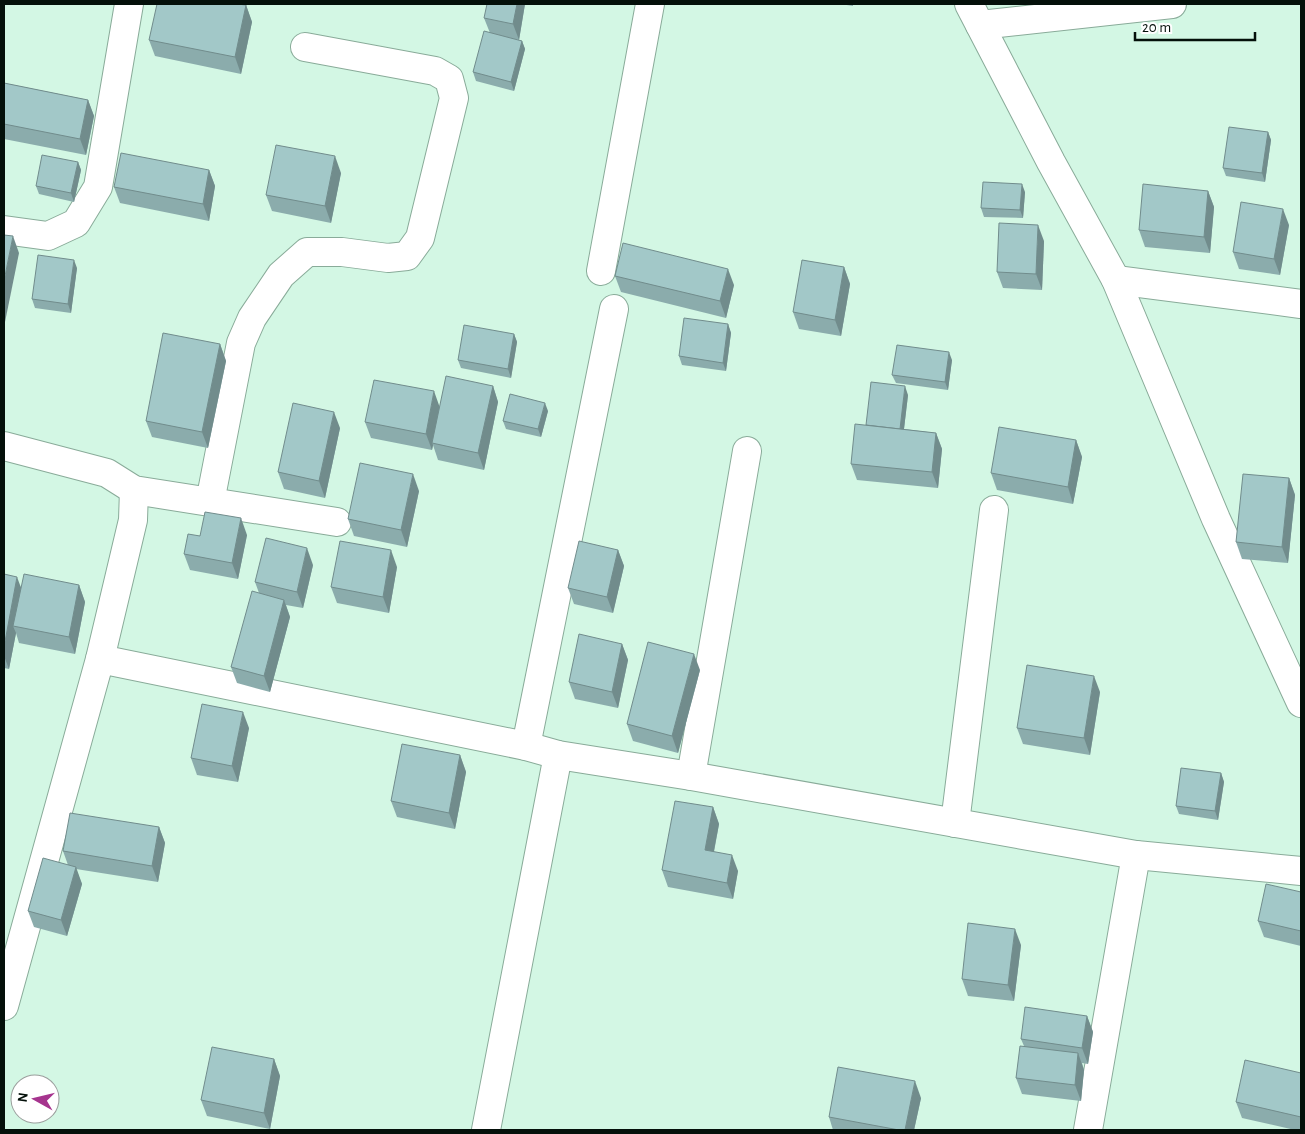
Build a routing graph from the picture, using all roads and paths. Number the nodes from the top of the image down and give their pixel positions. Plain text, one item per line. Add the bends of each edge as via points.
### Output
1 (129, 4) edge
2 (650, 4) edge
3 (1172, 4) edge
4 (975, 14) edge
5 (305, 47) dead end
6 (4, 230) edge
7 (600, 271) dead end
8 (1116, 280) junction
9 (1301, 304) edge
10 (614, 309) dead end
11 (4, 446) edge
12 (747, 451) dead end
13 (134, 490) junction
14 (210, 502) junction
15 (994, 510) dead end
16 (337, 522) dead end
17 (100, 659) junction
18 (1301, 703) edge
19 (526, 746) junction
20 (558, 755) junction
21 (691, 776) junction
22 (955, 823) junction
23 (1136, 855) junction
24 (1301, 870) edge
25 (4, 1006) edge
26 (486, 1130) edge
27 (1088, 1130) edge

1 - 6 street via 98,187 76,223 48,236
2 - 7 street
3 - 4 street
4 - 8 street
5 - 14 street via 434,71 449,79 454,98 420,238 407,256 388,258 342,252 306,252 281,275 252,318 240,343
8 - 9 street
8 - 18 street via 1216,519
10 - 19 street
11 - 13 street via 107,473
12 - 21 street
13 - 14 street
13 - 17 street via 134,520
14 - 16 street
15 - 22 street
17 - 19 street
17 - 25 street
19 - 20 street
20 - 21 street
20 - 26 street
21 - 22 street
22 - 23 street
23 - 24 street
23 - 27 street

